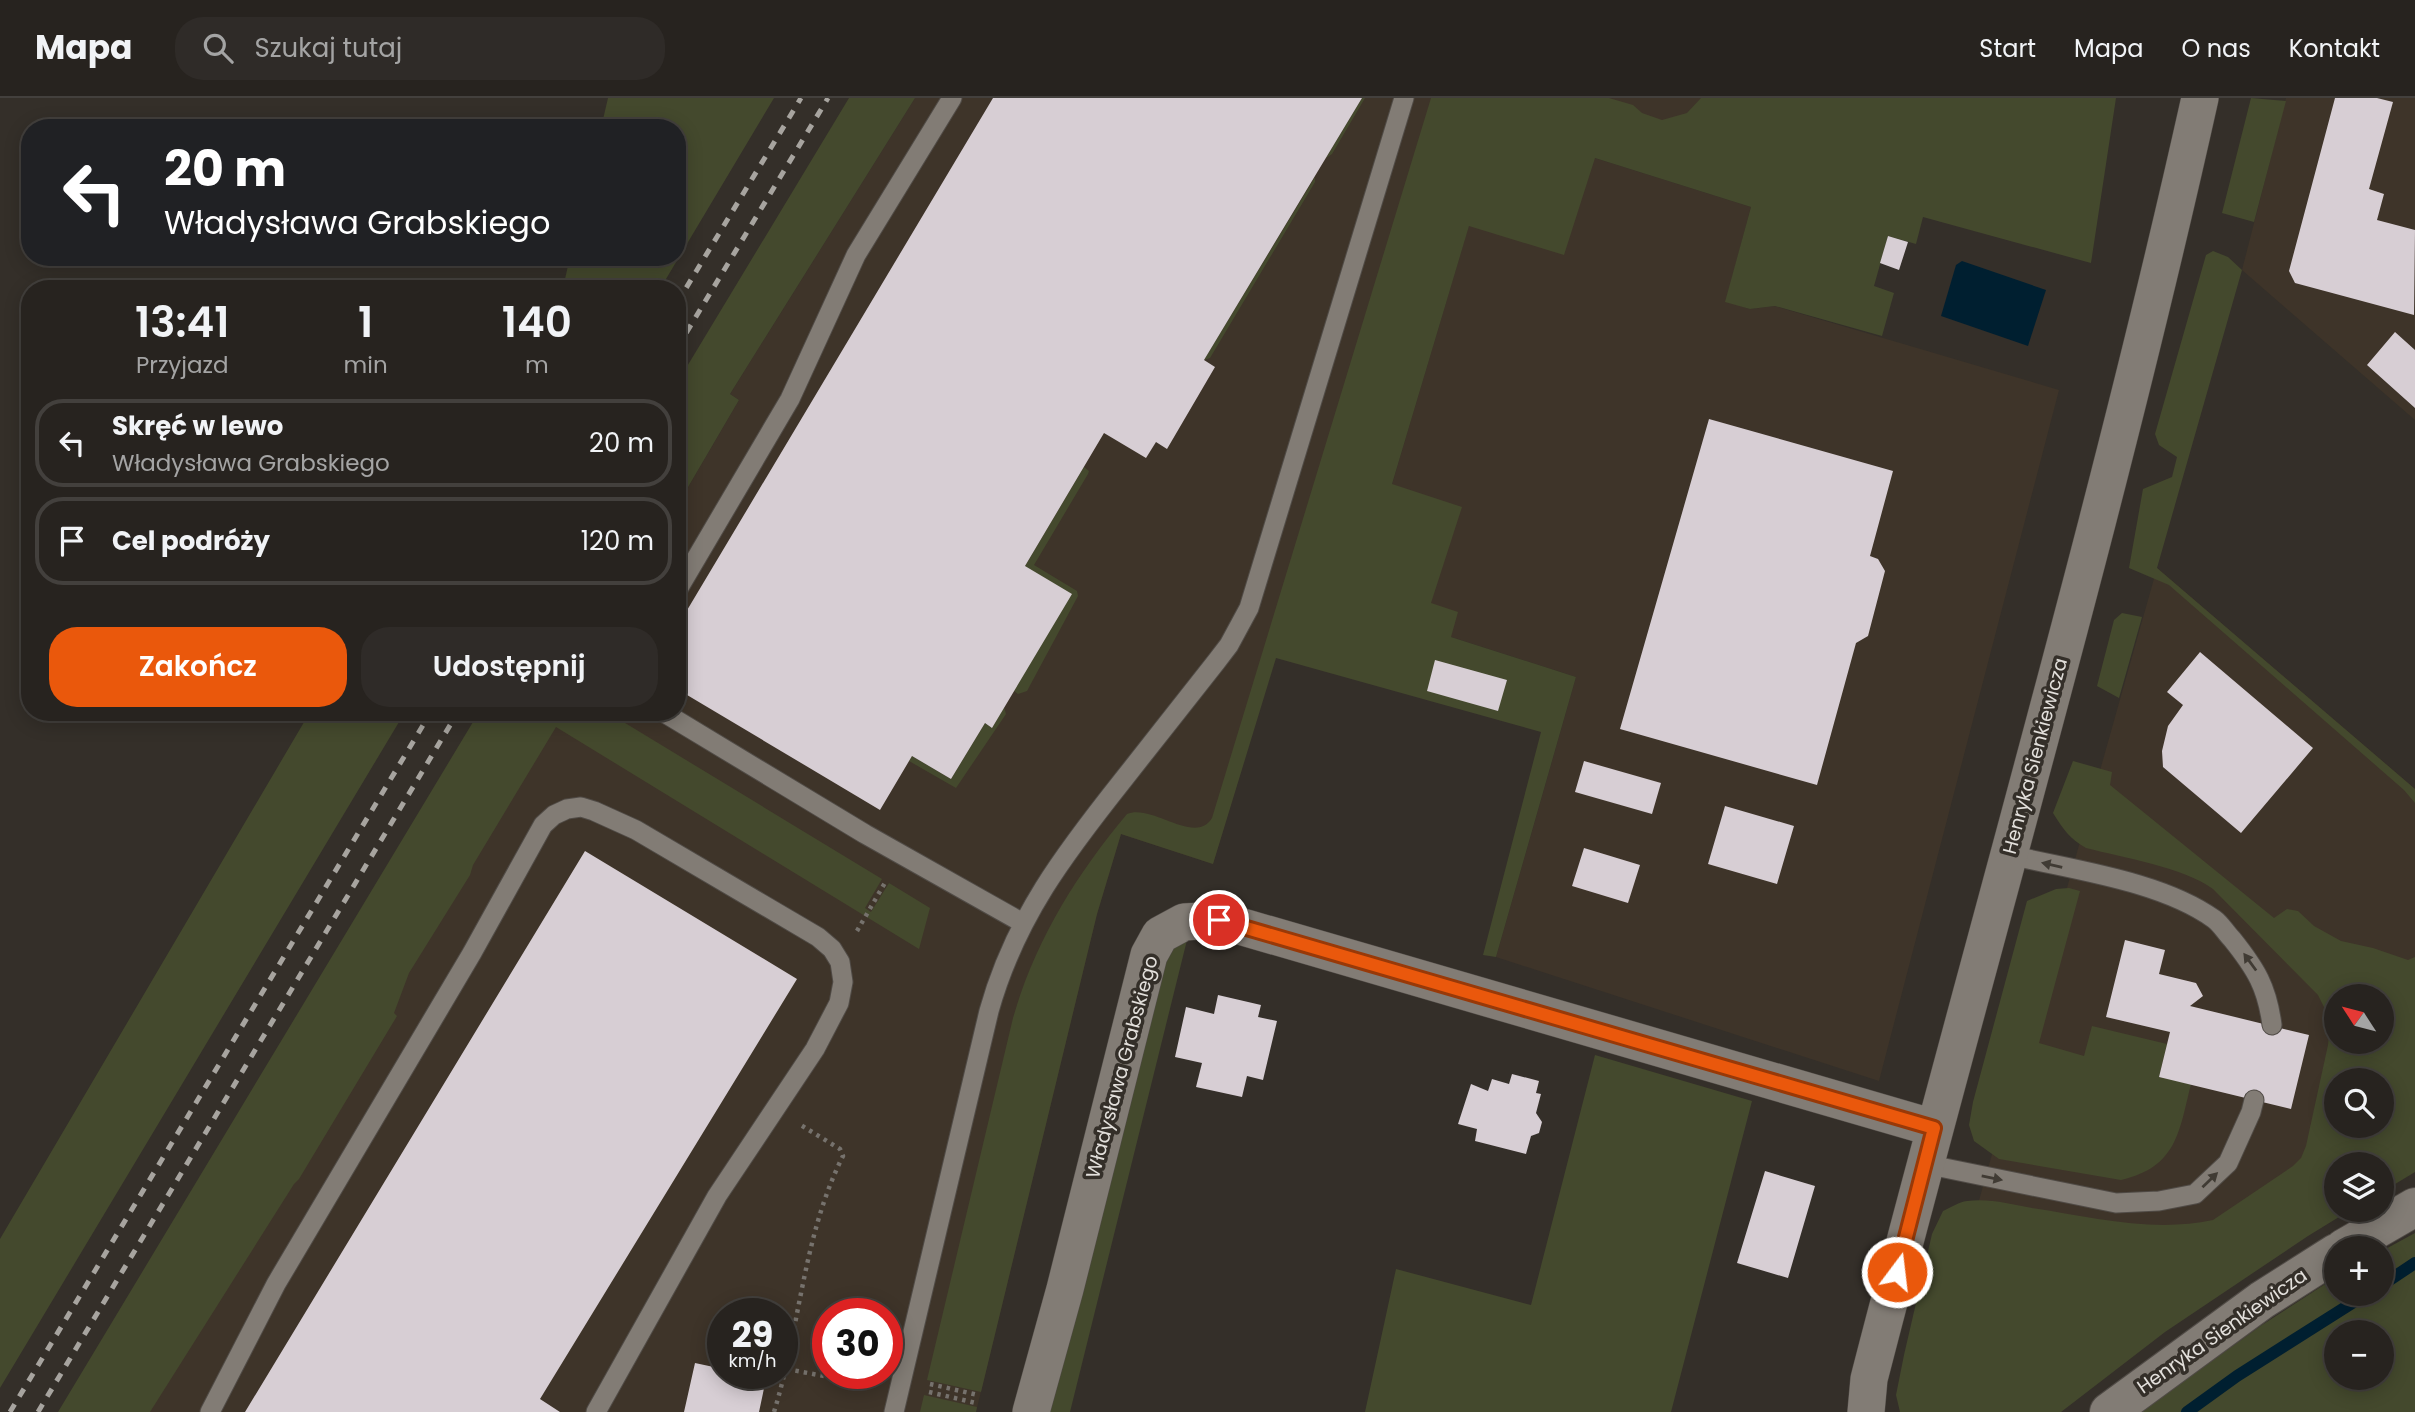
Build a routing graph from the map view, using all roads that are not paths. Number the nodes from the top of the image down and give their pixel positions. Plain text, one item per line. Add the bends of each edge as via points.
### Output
1 (952, 98) edge
2 (1404, 98) edge
3 (2200, 98) edge
4 (686, 576) edge
5 (678, 721) edge
6 (2010, 855) junction
7 (1023, 923) junction
8 (2272, 1025) dead end
9 (2254, 1100) dead end
10 (1934, 1128) junction
11 (1925, 1164) junction
12 (2415, 1206) edge
13 (2364, 1236) edge
14 (2324, 1261) edge
15 (896, 1404) edge
16 (210, 1412) edge
17 (596, 1412) edge
18 (1031, 1412) edge
19 (1866, 1412) edge
20 (2109, 1412) edge

1 - 4 lane via 856,255 790,399
2 - 7 lane via 1249,608 1216,662 1064,855
3 - 6 street, Henryka Sienkiewicza via 2162,267
5 - 7 lane
8 -> 6 lane via 2268,996 2254,966 2216,920 2173,896
6 - 10 street, Henryka Sienkiewicza
7 - 15 lane via 989,1011
11 -> 9 lane via 2116,1203 2195,1195 2228,1163
10 - 11 street, Henryka Sienkiewicza
10 - 18 street, Władysława Grabskiego via 1219,920 1184,922 1160,935 1149,955
11 - 19 street, Henryka Sienkiewicza via 1869,1379
12 - 13 street
14 - 20 street, Henryka Sienkiewicza
16 - 17 lane via 276,1284 543,825 560,811 581,807 636,830 818,937 836,955 844,982 839,1003 815,1049 717,1196

